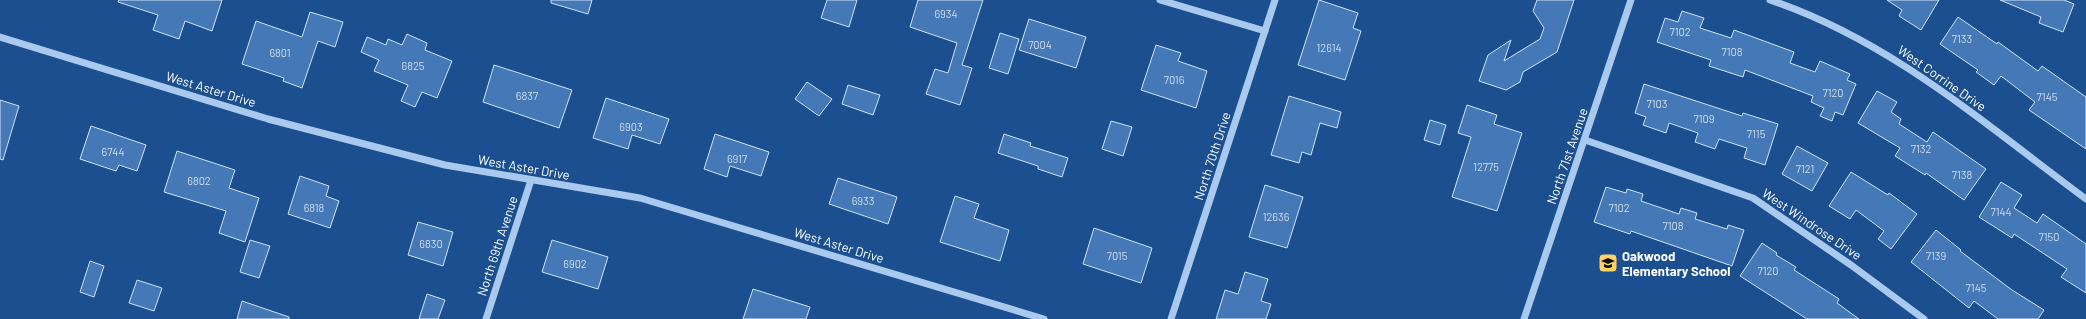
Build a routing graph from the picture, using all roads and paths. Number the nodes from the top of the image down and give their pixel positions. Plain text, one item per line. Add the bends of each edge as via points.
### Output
1 (1160, 0) edge
2 (1275, 0) edge
3 (1632, 0) edge
4 (1770, 0) edge
5 (1265, 32) junction
6 (0, 37) edge
7 (1585, 140) junction
8 (531, 180) junction
9 (2086, 199) edge
10 (486, 319) edge
11 (1044, 319) edge
12 (1171, 319) edge
13 (1524, 319) edge
14 (1924, 319) edge

1 - 5 street
2 - 5 street, North 70th Drive
3 - 7 street, North 71st Avenue
4 - 9 street, West Corrine Drive via 1824,21 1889,55
5 - 12 street, North 70th Drive
6 - 8 street, West Aster Drive via 268,119 445,165
7 - 13 street, North 71st Avenue
7 - 14 street, West Windrose Drive via 1753,198
8 - 10 street, North 69th Avenue
8 - 11 street, West Aster Drive via 640,198

